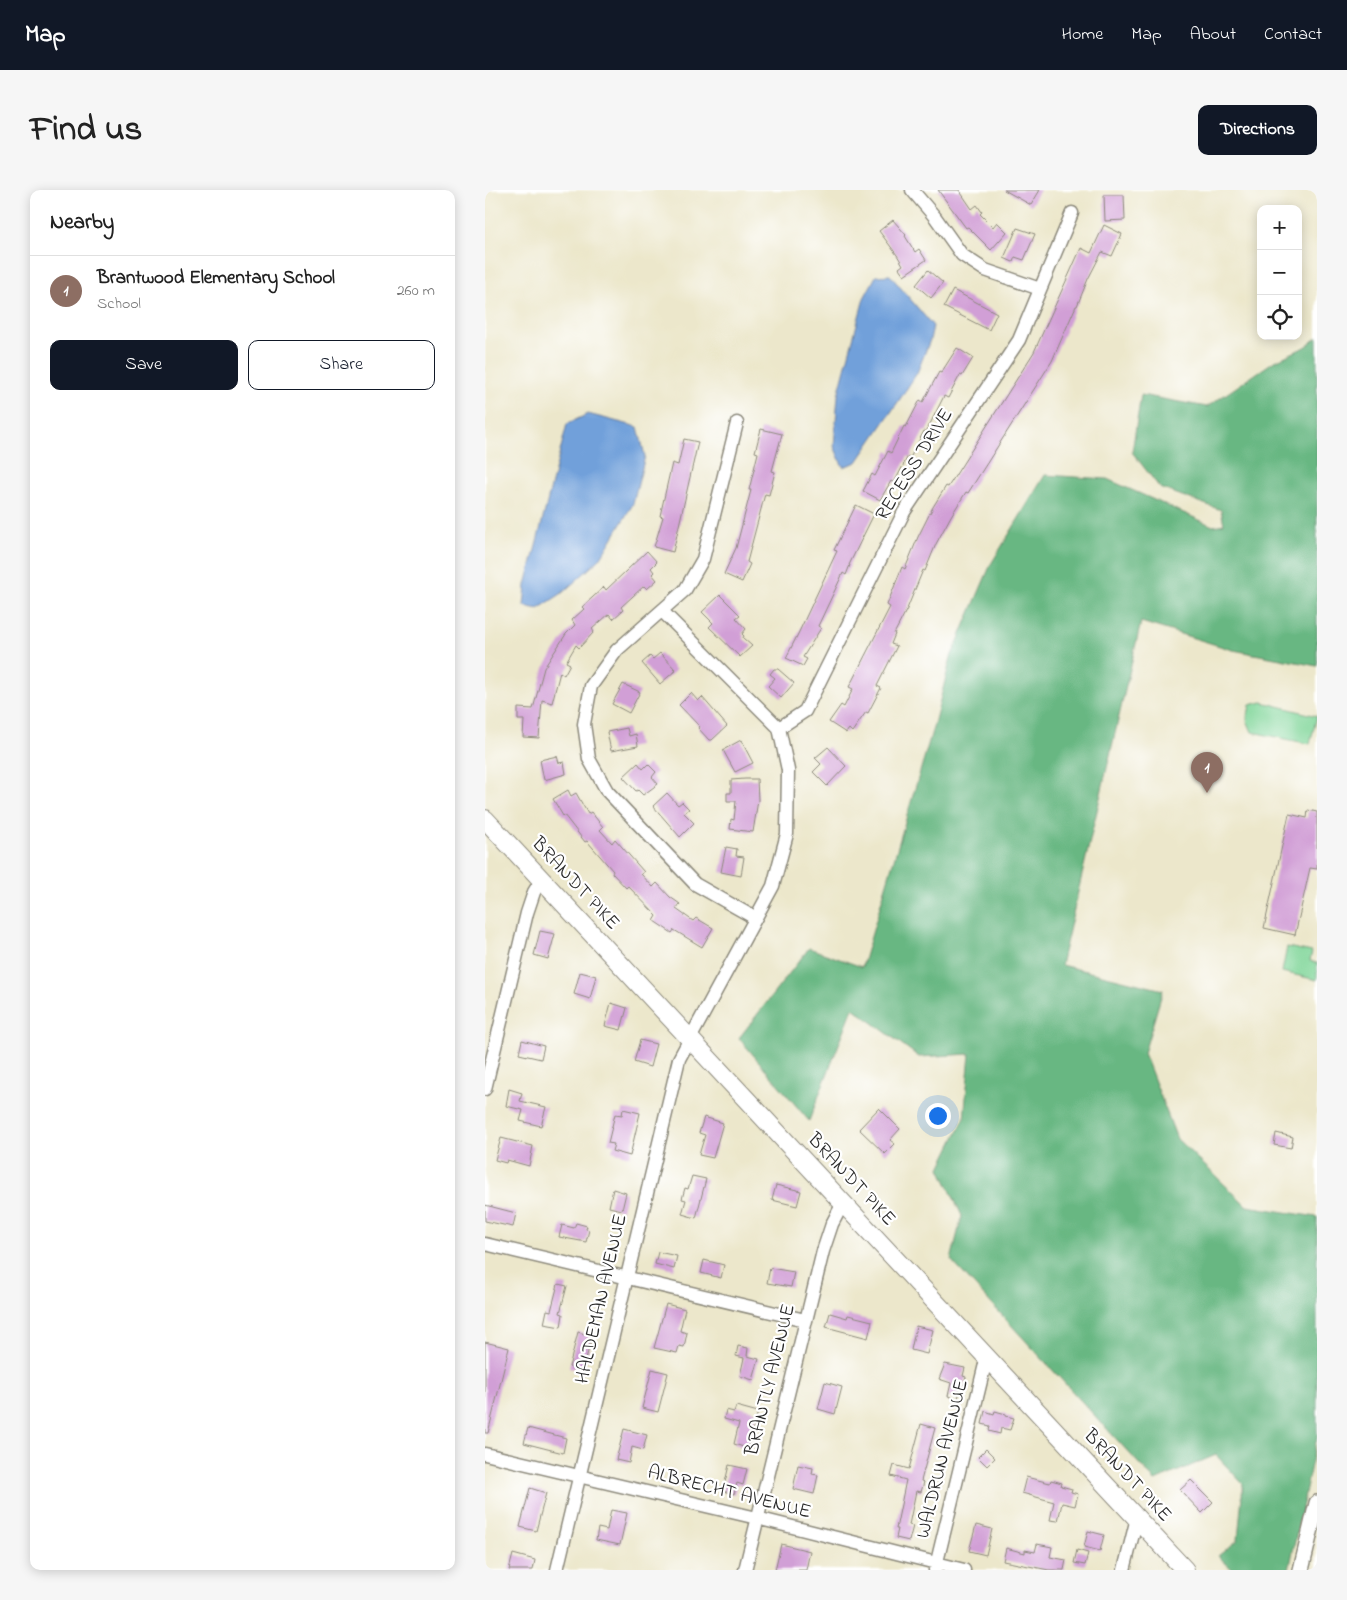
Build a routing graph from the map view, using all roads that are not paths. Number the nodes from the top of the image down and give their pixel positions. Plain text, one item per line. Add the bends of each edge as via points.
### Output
1 (911, 190) edge
2 (1072, 214) dead end
3 (1040, 289) junction
4 (737, 423) dead end
5 (663, 611) junction
6 (779, 728) junction
7 (485, 819) edge
8 (542, 880) junction
9 (755, 918) junction
10 (690, 1038) junction
11 (485, 1089) edge
12 (843, 1203) junction
13 (485, 1244) edge
14 (626, 1278) junction
15 (805, 1320) junction
16 (987, 1356) junction
17 (485, 1454) edge
18 (581, 1475) junction
19 (1317, 1503) edge
20 (757, 1518) junction
21 (1137, 1518) junction
22 (936, 1567) edge
23 (557, 1570) edge
24 (745, 1570) edge
25 (964, 1570) edge
26 (1124, 1570) edge
27 (1185, 1570) edge
28 (1301, 1570) edge

1 - 3 street via 962,255 985,270
2 - 3 street, RECESS DRIVE
3 - 6 street, RECESS DRIVE via 1019,340 904,512 805,711
4 - 5 street via 703,559 685,590
5 - 6 street
5 - 9 street via 617,650 591,686 584,724 589,759 607,791 695,884
6 - 9 street, HALDEMAN AVENUE via 788,770 787,834 773,886
7 - 8 main road, BRANDT PIKE
8 - 10 main road, BRANDT PIKE
8 - 11 street via 527,913
9 - 10 street, HALDEMAN AVENUE
10 - 12 main road, BRANDT PIKE
10 - 14 street, HALDEMAN AVENUE via 679,1059
12 - 15 street, BRANTLY AVENUE via 832,1224
12 - 16 main road, BRANDT PIKE
13 - 14 street
14 - 15 street
14 - 18 street, HALDEMAN AVENUE
15 - 20 street, BRANTLY AVENUE
16 - 21 main road, BRANDT PIKE
16 - 22 street, WALDRUN AVENUE
17 - 18 street, ALBRECHT AVENUE
18 - 20 street, ALBRECHT AVENUE
18 - 23 street, HALDEMAN AVENUE
19 - 28 street
20 - 22 street, ALBRECHT AVENUE
20 - 24 street, BRANTLY AVENUE
21 - 26 street
21 - 27 main road, BRANDT PIKE
22 - 25 street, ALBRECHT AVENUE

